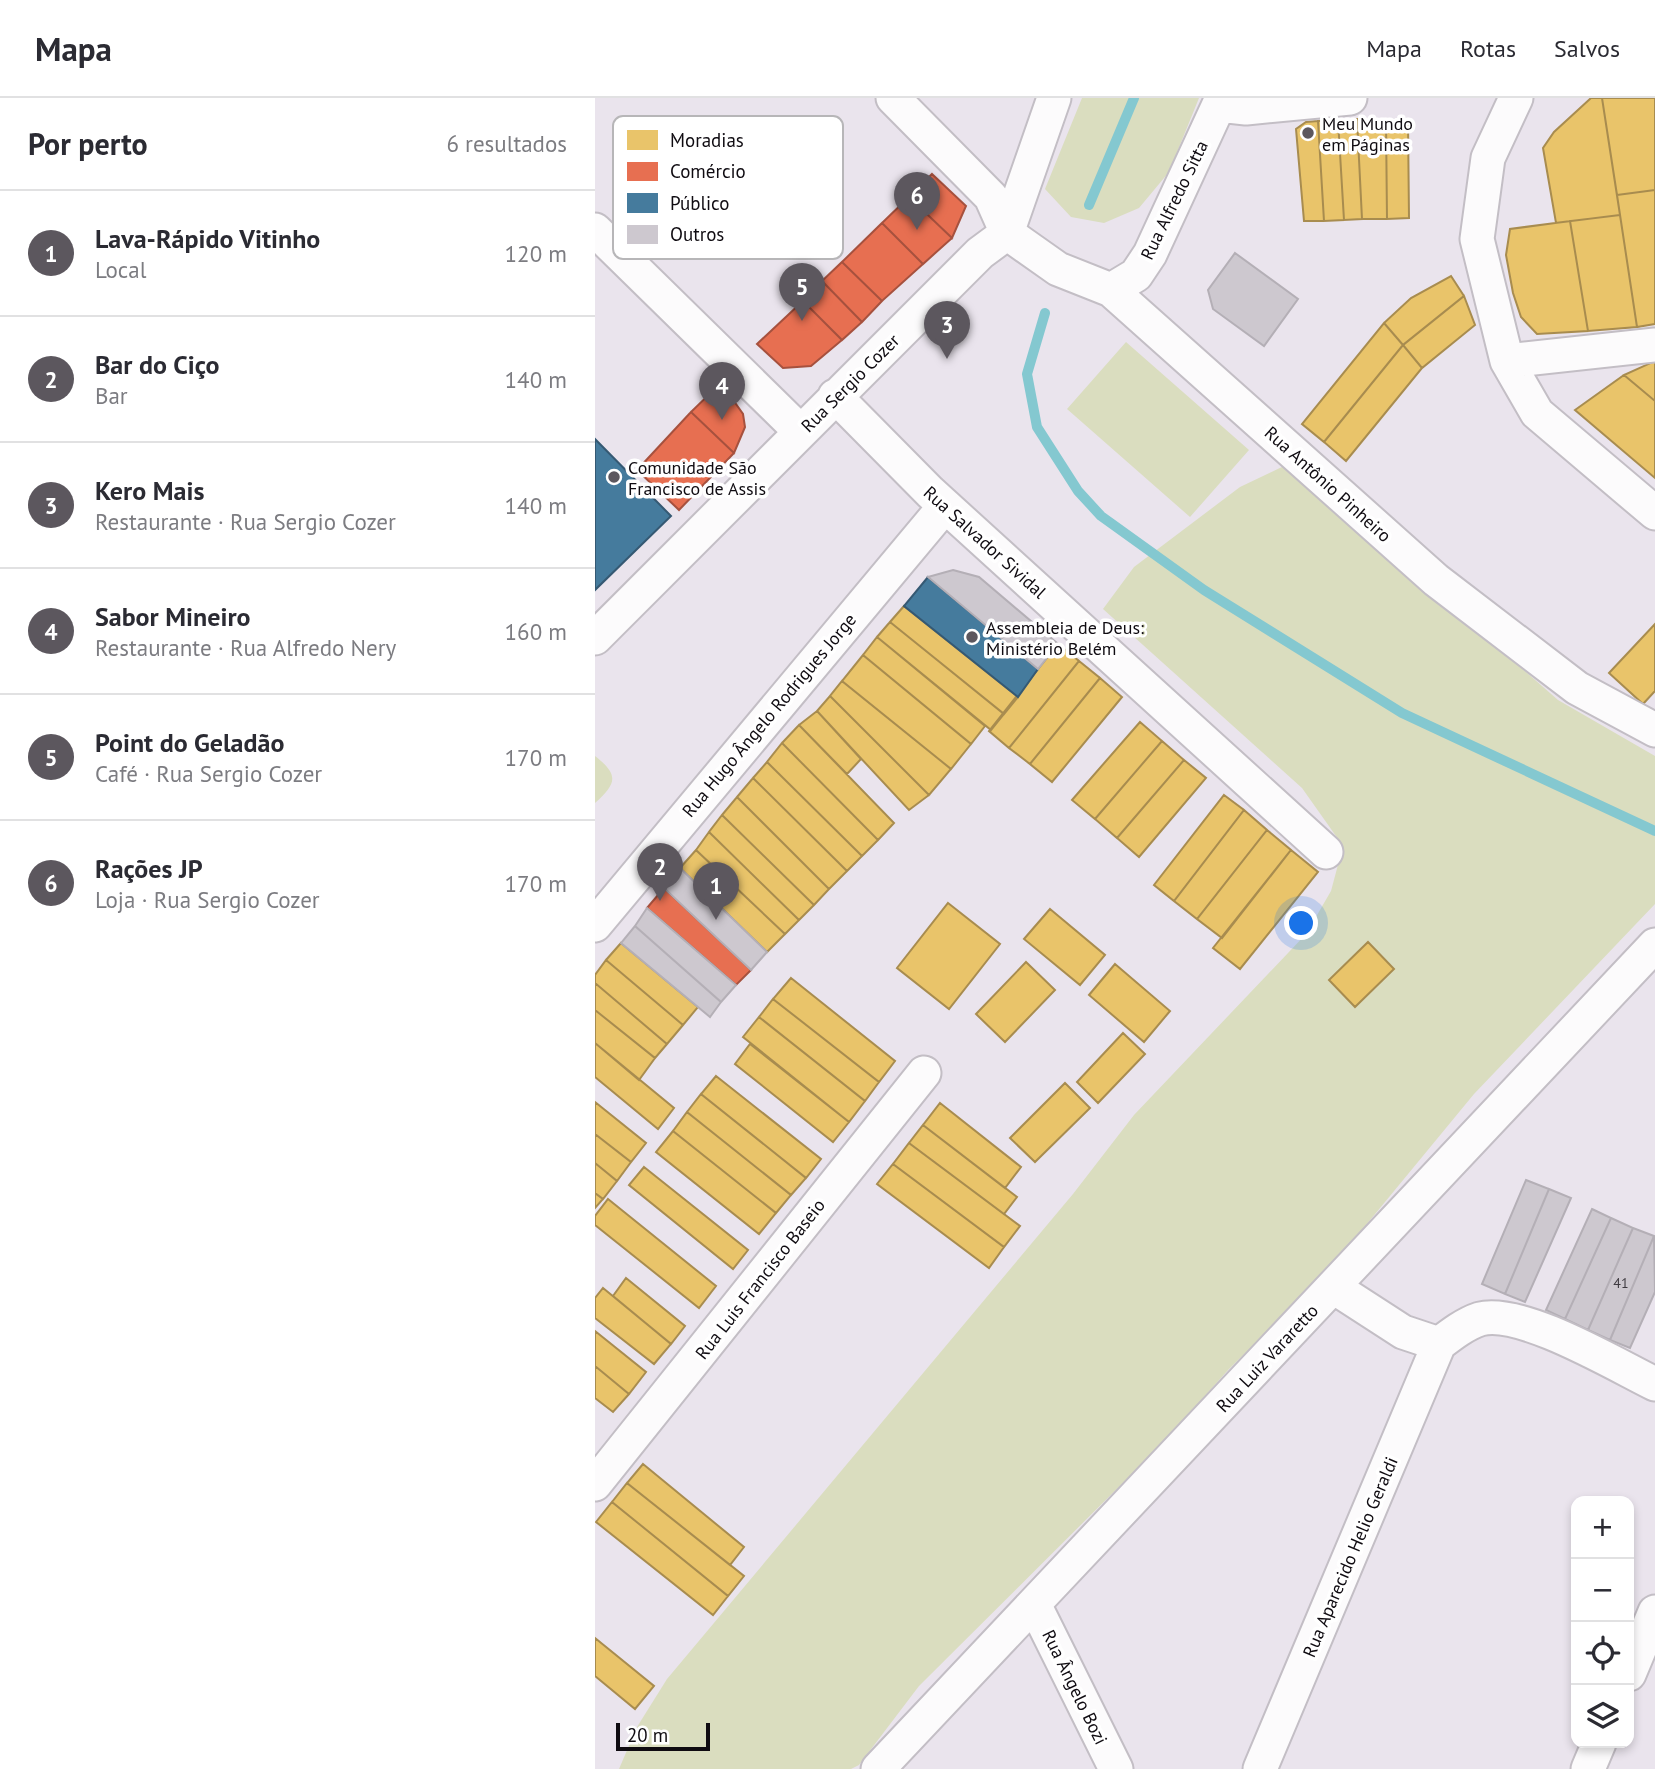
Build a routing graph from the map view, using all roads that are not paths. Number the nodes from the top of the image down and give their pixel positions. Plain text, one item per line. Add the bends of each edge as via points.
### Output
1 (893, 98) edge
2 (1055, 98) edge
3 (1516, 98) edge
4 (1338, 99) edge
5 (1221, 102) edge
6 (595, 230) edge
7 (1007, 233) junction
8 (613, 248) edge
9 (625, 259) edge
10 (1111, 290) junction
11 (1655, 345) edge
12 (1507, 362) junction
13 (835, 396) junction
14 (801, 432) junction
15 (945, 506) junction
16 (1655, 513) edge
17 (595, 638) edge
18 (1655, 730) edge
19 (1326, 852) dead end
20 (595, 925) edge
21 (1655, 946) edge
22 (924, 1073) dead end
23 (1335, 1288) junction
24 (1439, 1344) junction
25 (1655, 1384) edge
26 (595, 1484) edge
27 (1034, 1604) junction
28 (1655, 1612) edge
29 (1634, 1662) edge
30 (1597, 1748) edge
31 (878, 1769) edge
32 (1116, 1769) edge
33 (1260, 1769) edge
34 (1588, 1769) edge

1 - 7 street via 991,197
2 - 7 street
3 - 12 street via 1488,158 1477,239
4 - 5 street via 1246,108
5 - 10 street, Rua Alfredo Sitta via 1150,254 1136,275
6 - 8 street
7 - 10 street, Rua Antônio Pinheiro via 1058,269
7 - 13 street, Rua Sergio Cozer via 980,253
9 - 14 street
10 - 18 street, Rua Antônio Pinheiro via 1436,580 1577,688
11 - 12 street
12 - 16 street via 1537,414
13 - 14 street, Rua Sergio Cozer
13 - 15 street, Rua Salvador Sividal
14 - 17 street, Rua Sergio Cozer
15 - 19 street, Rua Salvador Sividal
15 - 20 street, Rua Hugo Ângelo Rodrigues Jorge
21 - 23 street, Rua Luiz Vararetto
22 - 26 street, Rua Luis Francisco Baseio
23 - 24 street via 1402,1332
23 - 27 street, Rua Luiz Vararetto
24 - 25 street via 1482,1318 1525,1321
24 - 33 street, Rua Aparecido Helio Geraldi
27 - 31 street, Rua Luiz Vararetto
27 - 32 street, Rua Ângelo Bozi
28 - 29 street
30 - 34 street

